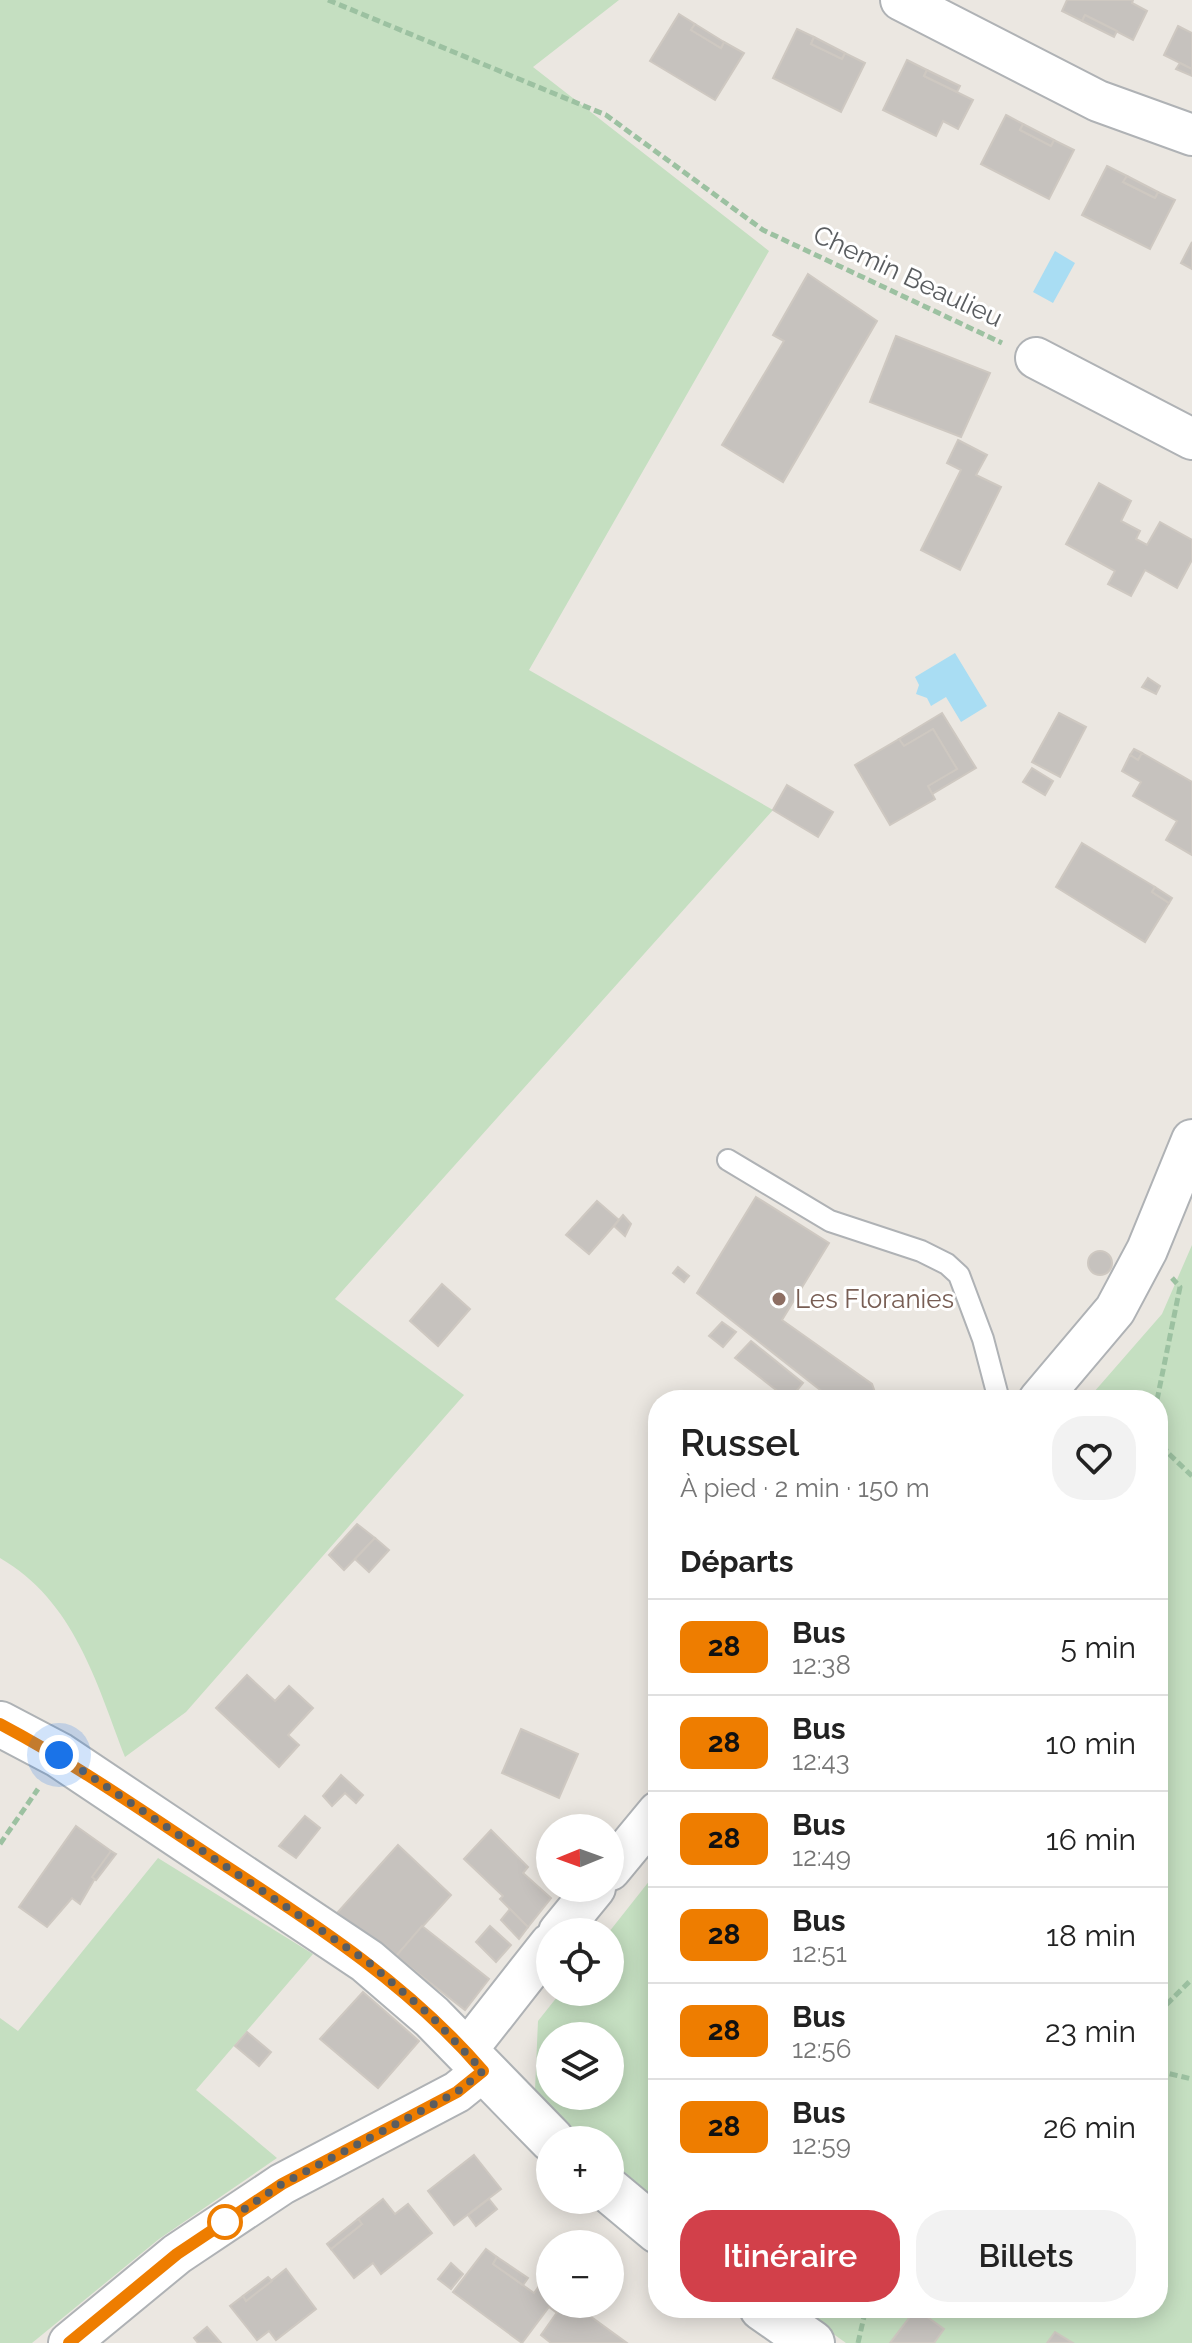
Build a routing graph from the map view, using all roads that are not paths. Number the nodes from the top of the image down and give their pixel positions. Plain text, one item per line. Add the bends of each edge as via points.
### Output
1 (901, 0) edge
2 (1192, 135) edge
3 (1036, 358) road end
4 (1192, 439) edge
5 (1192, 1140) edge
6 (728, 1160) dead end
7 (996, 1390) edge
8 (1047, 1390) edge
9 (0, 1724) edge
10 (648, 1824) edge
11 (624, 1853) edge
12 (584, 1902) edge
13 (570, 1918) edge
14 (536, 1966) edge
15 (475, 2061) junction
16 (538, 2126) edge
17 (624, 2203) edge
18 (648, 2223) edge
19 (776, 2318) edge
20 (70, 2343) edge
21 (812, 2343) edge

1 - 2 street via 1098,101
3 - 4 street
5 - 8 street via 1147,1250 1115,1310
6 - 7 lane via 830,1221 947,1264 959,1275
9 - 15 street via 59,1755 367,1961
10 - 11 street
12 - 13 street
14 - 15 street
15 - 16 street
15 - 20 street via 457,2092 282,2184 177,2254
17 - 18 street
19 - 21 street

